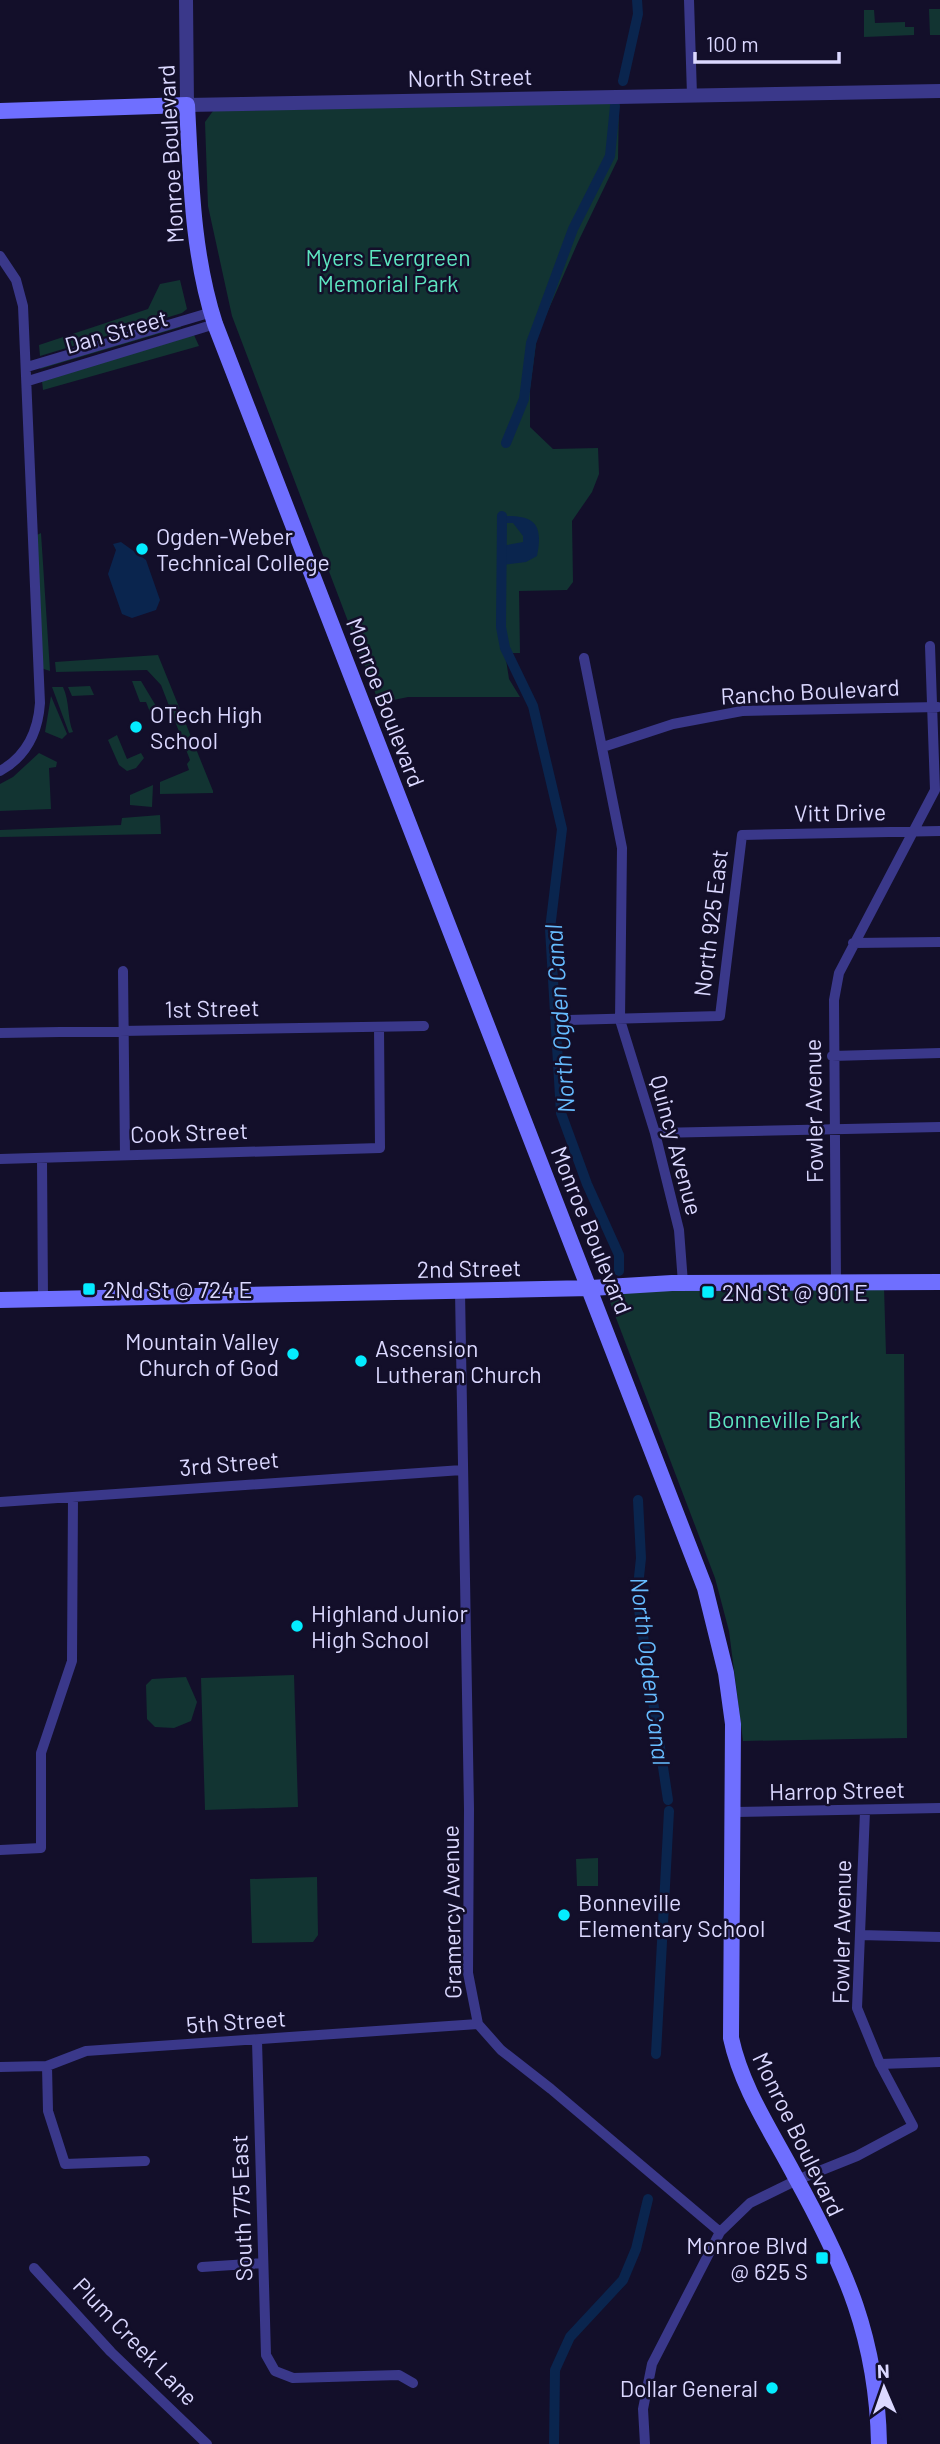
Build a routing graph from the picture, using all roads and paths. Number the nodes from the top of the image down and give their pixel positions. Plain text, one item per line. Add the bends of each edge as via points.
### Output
1 (186, 0) edge
2 (689, 0) edge
3 (940, 91) edge
4 (692, 95) junction
5 (187, 105) junction
6 (0, 111) edge
7 (0, 256) edge
8 (214, 318) junction
9 (27, 367) junction
10 (28, 381) junction
11 (930, 646) dead end
12 (584, 658) dead end
13 (937, 708) edge
14 (603, 747) junction
15 (0, 771) edge
16 (911, 831) junction
17 (940, 831) edge
18 (742, 835) joint
19 (940, 942) edge
20 (853, 943) junction
21 (123, 971) dead end
22 (569, 1020) dead end
23 (620, 1020) junction
24 (424, 1026) dead end
25 (379, 1027) junction
26 (125, 1030) junction
27 (0, 1033) edge
28 (940, 1054) edge
29 (832, 1056) junction
30 (940, 1127) edge
31 (834, 1130) junction
32 (655, 1133) junction
33 (125, 1155) junction
34 (0, 1159) edge
35 (43, 1159) junction
36 (940, 1282) edge
37 (683, 1283) junction
38 (836, 1283) junction
39 (591, 1289) junction
40 (460, 1291) junction
41 (43, 1299) junction
42 (0, 1300) edge
43 (462, 1469) junction
44 (73, 1497) junction
45 (0, 1502) edge
46 (940, 1808) edge
47 (865, 1811) junction
48 (735, 1812) junction
49 (0, 1850) edge
50 (860, 1935) junction
51 (940, 1937) edge
52 (478, 2024) junction
53 (257, 2041) junction
54 (940, 2062) edge
55 (880, 2064) junction
56 (47, 2066) junction
57 (0, 2067) edge
58 (145, 2161) dead end
59 (797, 2180) junction
60 (720, 2232) junction
61 (263, 2263) junction
62 (34, 2267) dead end
63 (202, 2267) dead end
64 (413, 2383) dead end
65 (206, 2444) edge
66 (645, 2444) edge
67 (879, 2444) edge

1 - 5 street, Monroe Boulevard
2 - 4 street
3 - 4 street, North Street
4 - 5 street, North Street
5 - 6 main road, North Street
5 - 8 main road, Monroe Boulevard via 198,253
7 - 9 street via 20,292
8 - 9 street, Dan Street
8 - 10 street, Dan Street
8 - 39 main road, Monroe Boulevard
9 - 10 street
10 - 15 street via 39,711 33,737 24,751
11 - 13 street, Fowler Avenue
12 - 14 street, Quincy Avenue
13 - 14 street, Rancho Boulevard via 741,711 673,724
13 - 16 street, Fowler Avenue via 934,790
14 - 23 street, Quincy Avenue via 622,848
16 - 17 street, Vitt Drive
16 - 18 street, Vitt Drive
16 - 20 street, Fowler Avenue
18 - 23 street, North 925 East via 720,1016
19 - 20 street
20 - 29 street, Fowler Avenue via 839,973
21 - 26 street
22 - 23 street
23 - 32 street, Quincy Avenue
24 - 25 street, 1st Street
25 - 26 street, 1st Street
25 - 33 street, Cook Street via 380,1148
26 - 27 street, 1st Street
26 - 33 street
28 - 29 street
29 - 31 street, Fowler Avenue
30 - 31 street
31 - 32 street
31 - 38 street, Fowler Avenue
32 - 37 street, Quincy Avenue via 679,1230
33 - 35 street, Cook Street
34 - 35 street, Cook Street
35 - 41 street
36 - 38 main road, 2nd Street
37 - 38 main road, 2nd Street
37 - 39 main road, 2nd Street
39 - 40 main road, 2nd Street
39 - 48 main road, Monroe Boulevard via 695,1557 715,1623 733,1714
40 - 41 main road, 2nd Street
40 - 43 street, Gramercy Avenue
41 - 42 main road, 2nd Street
43 - 44 street, 3rd Street
43 - 52 street, Gramercy Avenue via 468,1973
44 - 45 street, 3rd Street
44 - 49 street via 72,1661 41,1753 41,1848
46 - 47 street, Harrop Street
47 - 48 street, Harrop Street
47 - 50 street, Fowler Avenue
48 - 59 main road, Monroe Boulevard via 731,2038 745,2083
50 - 51 street
50 - 55 street, Fowler Avenue via 857,2008
52 - 53 street, 5th Street
52 - 60 street, Gramercy Avenue via 522,2068
53 - 56 street, 5th Street via 86,2052
53 - 61 street, South 775 East
54 - 55 street
55 - 59 street, Fowler Avenue via 913,2126 857,2156
56 - 57 street, 5th Street
56 - 58 street via 48,2111 65,2164
59 - 60 street via 750,2203
59 - 67 main road, Monroe Boulevard via 862,2318 876,2383
60 - 66 street via 652,2364 643,2409
61 - 63 street
61 - 64 street, South 775 East via 266,2355 275,2371 293,2378 399,2375
62 - 65 street, Plum Creek Lane via 111,2352

